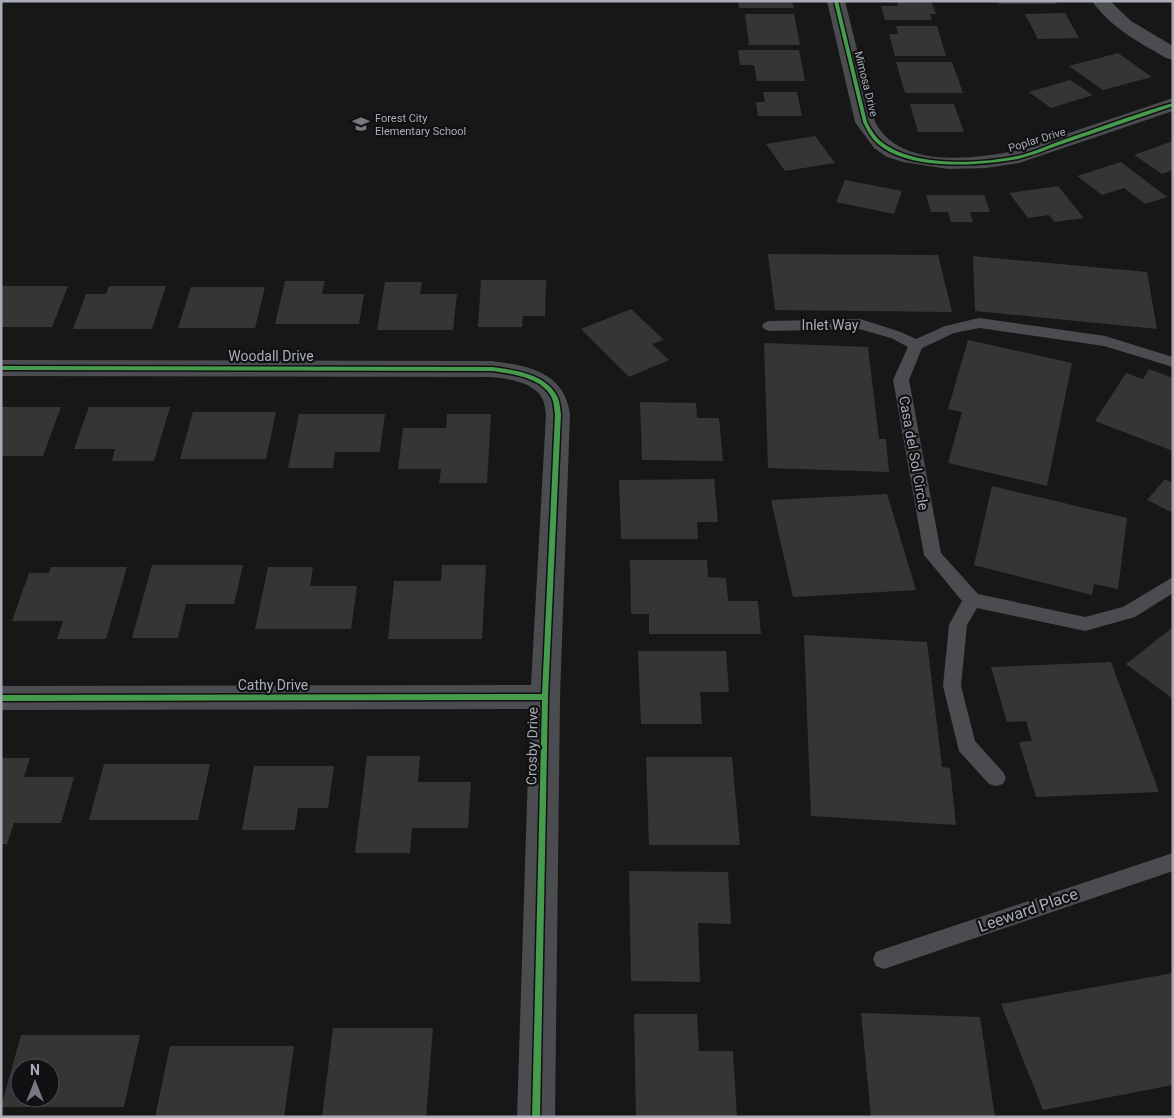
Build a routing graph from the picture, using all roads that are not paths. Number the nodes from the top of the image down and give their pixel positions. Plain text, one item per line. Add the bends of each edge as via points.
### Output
1 (836, 1) edge
2 (1101, 1) edge
3 (1173, 54) edge
4 (1173, 104) edge
5 (902, 155) joint
6 (769, 326) dead end
7 (916, 345) junction
8 (1173, 362) edge
9 (1, 368) edge
10 (540, 382) joint
11 (1173, 584) edge
12 (972, 600) junction
13 (545, 697) junction
14 (1, 698) edge
15 (996, 778) dead end
16 (1173, 862) edge
17 (884, 959) dead end
18 (536, 1117) edge

1 - 5 street, Mimosa Drive via 865,122 881,145
2 - 3 street via 1129,27
4 - 5 street, Poplar Drive via 1019,157 993,162 929,162
6 - 7 lane, Inlet Way via 860,324 896,334
7 - 8 lane via 950,330 979,323 1104,341
7 - 12 lane, Casa del Sol Circle via 901,380 932,555
9 - 10 street, Woodall Drive via 492,369 517,373
10 - 13 street, Crosby Drive via 555,398 558,414
11 - 12 lane via 1129,612 1085,624
12 - 15 lane via 958,625 952,686 966,745
13 - 14 street, Cathy Drive
13 - 18 street, Crosby Drive
16 - 17 lane, Leeward Place

